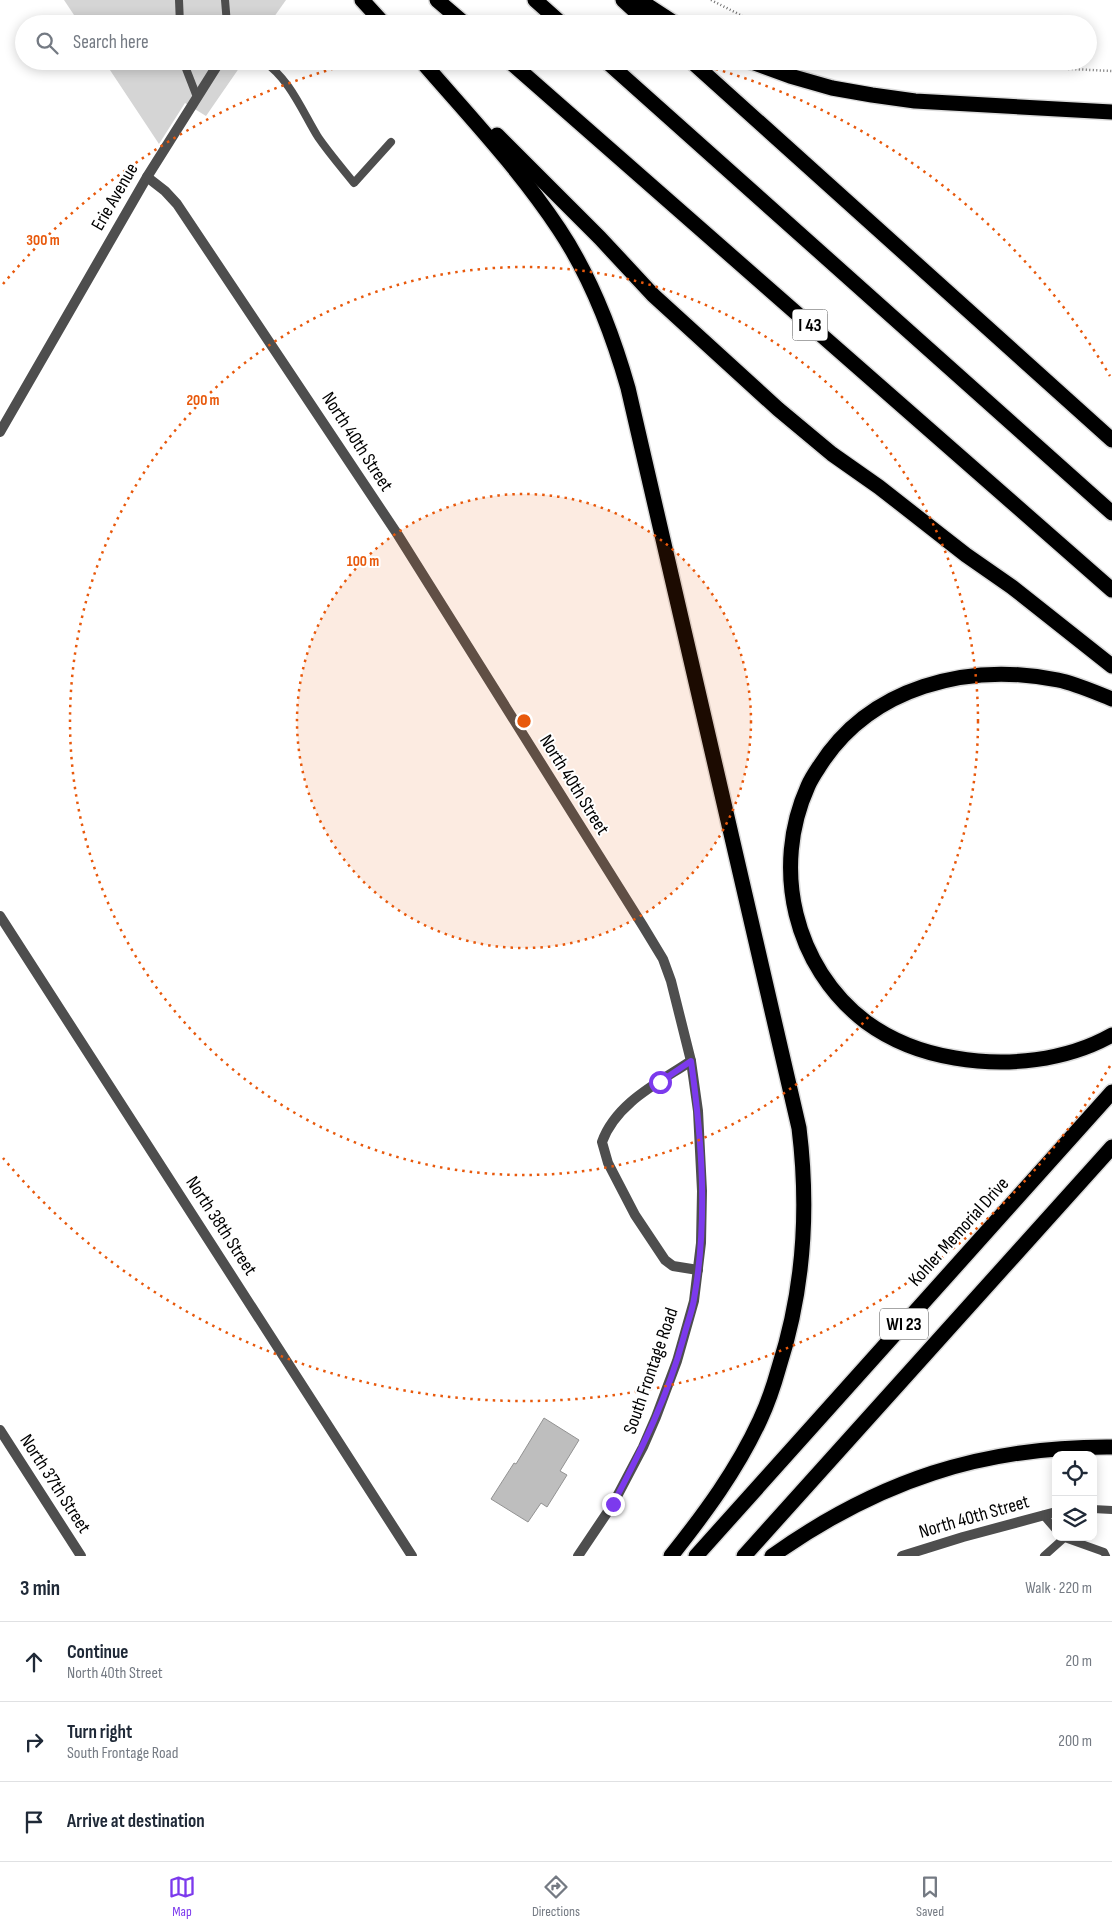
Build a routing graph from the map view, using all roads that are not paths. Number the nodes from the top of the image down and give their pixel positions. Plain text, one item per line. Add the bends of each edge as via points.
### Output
1 (179, 0) edge
2 (225, 0) edge
3 (362, 0) edge
4 (437, 0) edge
5 (535, 0) edge
6 (623, 0) edge
7 (639, 0) edge
8 (180, 15) edge
9 (226, 15) edge
10 (376, 15) edge
11 (454, 15) edge
12 (552, 15) edge
13 (639, 15) edge
14 (662, 15) edge
15 (186, 70) edge
16 (214, 70) edge
17 (274, 70) edge
18 (429, 70) edge
19 (430, 70) edge
20 (519, 70) edge
21 (616, 70) edge
22 (700, 70) edge
23 (774, 70) edge
24 (197, 97) junction
25 (1112, 112) edge
26 (391, 142) dead end
27 (147, 177) junction
28 (0, 432) edge
29 (1112, 440) edge
30 (1112, 513) edge
31 (1112, 590) edge
32 (1112, 666) edge
33 (1112, 699) edge
34 (0, 916) edge
35 (1112, 1035) edge
36 (691, 1061) junction
37 (1112, 1092) edge
38 (1112, 1147) edge
39 (698, 1270) junction
40 (0, 1430) edge
41 (1112, 1447) edge
42 (1097, 1509) edge
43 (1112, 1510) edge
44 (1052, 1513) edge
45 (1043, 1515) junction
46 (1052, 1525) edge
47 (1060, 1541) edge
48 (1072, 1541) edge
49 (81, 1556) edge
50 (412, 1556) edge
51 (578, 1556) edge
52 (671, 1556) edge
53 (696, 1556) edge
54 (744, 1556) edge
55 (772, 1556) edge
56 (902, 1556) edge
57 (1044, 1556) edge
58 (1106, 1556) edge

1 - 8 lane
2 - 9 lane
3 - 10 highway
4 - 11 highway
5 - 12 highway
6 - 13 highway
7 - 14 highway
15 - 24 lane
16 - 24 street, Erie Avenue
17 - 26 lane via 354,183
18 - 52 highway via 529,186 560,229 589,283 616,346 799,1128 805,1190 804,1227 796,1305 788,1338 761,1419 742,1455 706,1513
19 - 32 highway via 653,295 778,409 832,454 1012,587
20 - 31 highway, I 43
21 - 30 highway
22 - 29 highway
23 - 25 highway via 832,88 915,101
24 - 27 street, Erie Avenue
27 - 28 street, Erie Avenue
27 - 36 street, North 40th Street via 177,204 307,397 643,926 666,966
33 - 35 highway via 1060,680 1019,675 963,678 909,691 872,710 826,755 808,785 795,822 789,856 796,917 816,965 844,1002 868,1023 902,1042 937,1055 964,1060 1013,1062 1043,1059
34 - 50 street, North 38th Street
36 - 39 street, South Frontage Road via 698,1111 702,1191
36 - 39 street via 637,1097 614,1119 602,1142 608,1163 635,1215 664,1260 673,1266
37 - 53 highway, Kohler Memorial Drive / WI 23
38 - 54 highway, WI 23
39 - 51 street, South Frontage Road via 694,1301 677,1361 656,1417 613,1504
40 - 49 street, North 37th Street
41 - 55 highway via 1048,1449 993,1456 933,1472 868,1498 822,1522
42 - 43 lane
44 - 45 street, North 40th Street
45 - 46 lane
45 - 56 street, North 40th Street
47 - 57 lane
48 - 58 lane via 1104,1552

